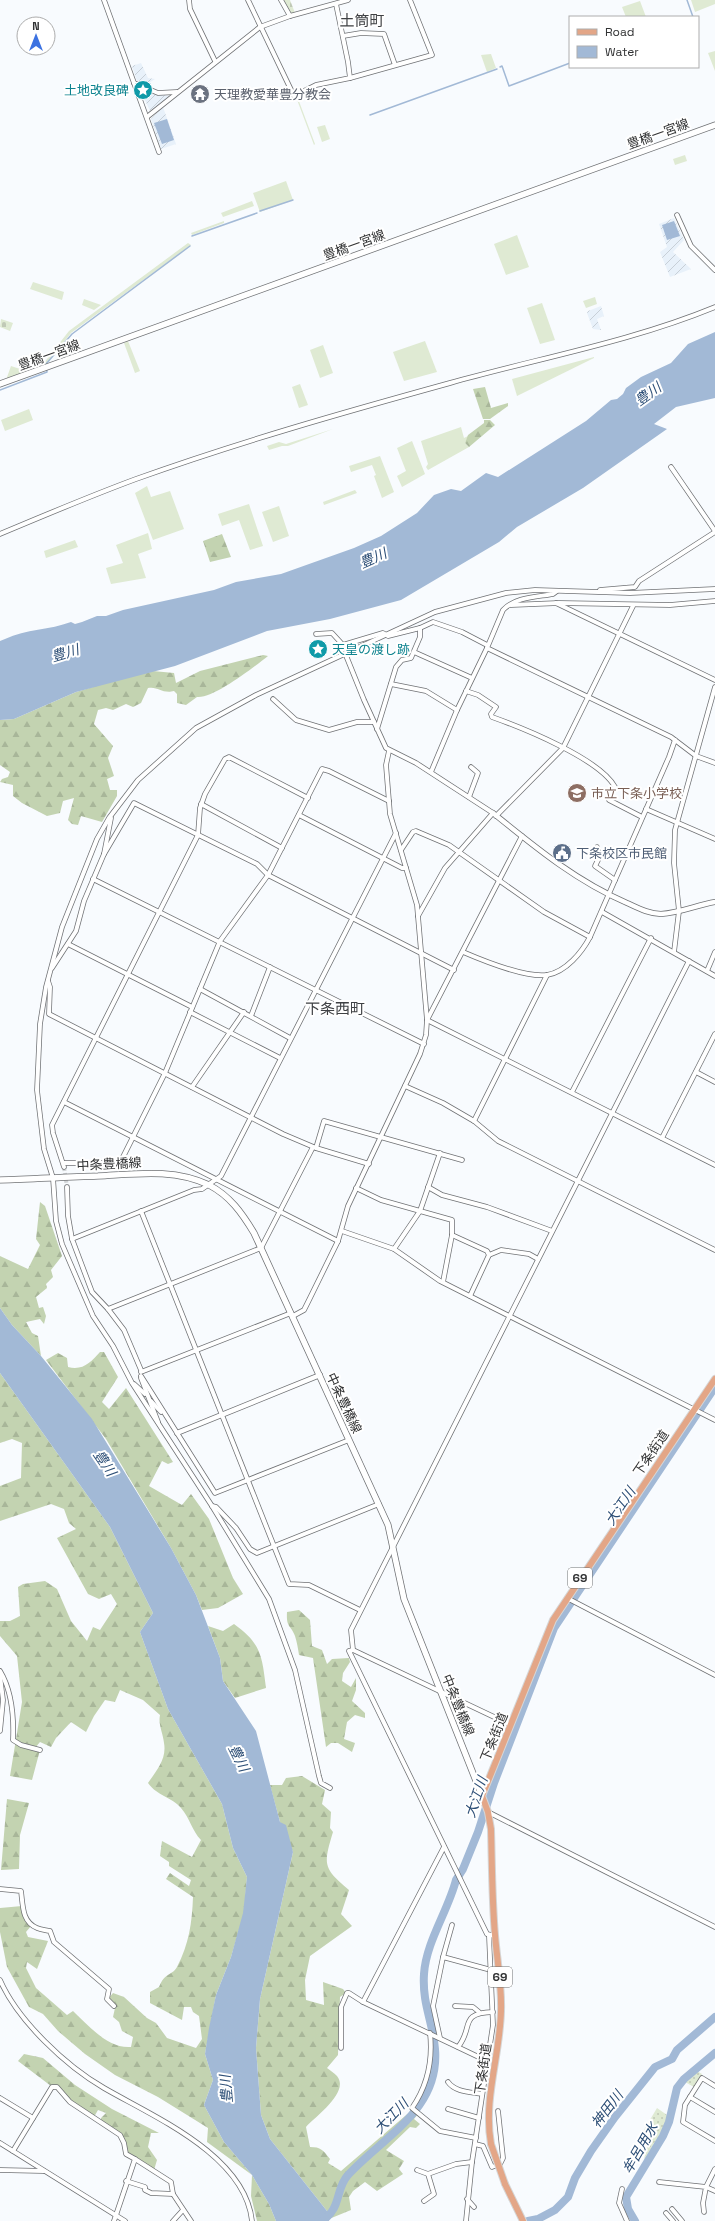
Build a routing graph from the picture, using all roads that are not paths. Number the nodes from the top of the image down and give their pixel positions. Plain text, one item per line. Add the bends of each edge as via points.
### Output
1 (104, 0) edge
2 (189, 0) edge
3 (248, 0) edge
4 (281, 0) edge
5 (348, 0) edge
6 (410, 0) edge
7 (336, 4) junction
8 (290, 16) junction
9 (260, 27) junction
10 (342, 36) junction
11 (215, 61) junction
12 (395, 65) junction
13 (350, 78) junction
14 (134, 83) junction
15 (179, 91) junction
16 (147, 117) junction
17 (715, 125) edge
18 (159, 152) dead end
19 (677, 215) dead end
20 (715, 270) edge
21 (715, 307) edge
22 (0, 384) edge
23 (671, 467) dead end
24 (715, 532) edge
25 (0, 534) edge
26 (714, 590) edge
27 (557, 591) junction
28 (594, 592) junction
29 (715, 602) edge
30 (555, 603) junction
31 (508, 605) junction
32 (633, 606) junction
33 (420, 628) junction
34 (316, 634) dead end
35 (385, 634) junction
36 (619, 635) junction
37 (487, 646) junction
38 (414, 652) junction
39 (345, 653) junction
40 (472, 678) junction
41 (715, 680) edge
42 (391, 684) junction
43 (715, 687) edge
44 (466, 690) junction
45 (589, 697) junction
46 (273, 699) dead end
47 (457, 710) junction
48 (374, 722) junction
49 (376, 729) junction
50 (674, 740) junction
51 (563, 748) junction
52 (389, 751) junction
53 (696, 756) junction
54 (715, 763) edge
55 (472, 767) dead end
56 (431, 772) junction
57 (469, 797) junction
58 (308, 798) junction
59 (389, 801) junction
60 (201, 804) junction
61 (646, 809) junction
62 (495, 814) junction
63 (299, 815) junction
64 (111, 816) junction
65 (642, 817) junction
66 (676, 822) junction
67 (396, 833) junction
68 (198, 835) junction
69 (522, 836) junction
70 (715, 839) edge
71 (597, 847) dead end
72 (282, 848) junction
73 (401, 850) junction
74 (459, 852) junction
75 (104, 854) junction
76 (382, 858) junction
77 (406, 868) junction
78 (268, 875) junction
79 (93, 880) junction
80 (615, 880) junction
81 (498, 881) junction
82 (609, 895) junction
83 (715, 902) edge
84 (160, 911) junction
85 (679, 911) junction
86 (602, 912) junction
87 (418, 916) junction
88 (351, 918) junction
89 (590, 937) junction
90 (651, 938) junction
91 (220, 941) junction
92 (68, 944) junction
93 (463, 952) junction
94 (674, 952) junction
95 (715, 952) edge
96 (422, 954) junction
97 (689, 961) junction
98 (270, 967) junction
99 (454, 970) junction
100 (49, 971) junction
101 (707, 971) junction
102 (128, 974) junction
103 (547, 975) junction
104 (715, 976) edge
105 (48, 981) junction
106 (200, 989) junction
107 (315, 990) junction
108 (192, 1007) junction
109 (190, 1012) junction
110 (244, 1012) junction
111 (251, 1016) junction
112 (428, 1020) junction
113 (231, 1032) junction
114 (715, 1034) edge
115 (95, 1038) junction
116 (290, 1038) junction
117 (424, 1044) junction
118 (280, 1058) junction
119 (506, 1059) junction
120 (696, 1072) junction
121 (165, 1073) junction
122 (715, 1082) edge
123 (405, 1086) junction
124 (192, 1087) junction
125 (572, 1092) junction
126 (64, 1102) junction
127 (613, 1113) junction
128 (251, 1117) junction
129 (474, 1121) junction
130 (133, 1136) junction
131 (381, 1136) junction
132 (662, 1138) junction
133 (314, 1148) junction
134 (440, 1153) junction
135 (462, 1160) dead end
136 (368, 1164) junction
137 (715, 1165) edge
138 (53, 1178) junction
139 (218, 1179) junction
140 (0, 1180) edge
141 (578, 1181) junction
142 (209, 1185) junction
143 (67, 1187) tunnel mouth
144 (428, 1187) junction
145 (356, 1188) junction
146 (141, 1211) junction
147 (282, 1211) junction
148 (420, 1211) junction
149 (342, 1231) junction
150 (552, 1231) junction
151 (452, 1235) junction
152 (72, 1239) junction
153 (338, 1241) junction
154 (261, 1248) junction
155 (394, 1249) junction
156 (715, 1250) edge
157 (489, 1254) junction
158 (538, 1259) junction
159 (443, 1282) junction
160 (170, 1284) junction
161 (470, 1296) junction
162 (108, 1309) junction
163 (292, 1315) junction
164 (510, 1316) junction
165 (196, 1349) junction
166 (141, 1370) junction
167 (320, 1375) junction
168 (141, 1376) junction
169 (715, 1380) edge
170 (132, 1383) junction
171 (148, 1397) junction
172 (694, 1409) junction
173 (222, 1415) junction
174 (715, 1420) edge
175 (170, 1422) junction
176 (158, 1424) junction
177 (177, 1433) junction
178 (349, 1440) junction
179 (247, 1480) junction
180 (379, 1504) junction
181 (212, 1506) junction
182 (394, 1544) junction
183 (274, 1546) junction
184 (570, 1600) junction
185 (360, 1610) junction
186 (353, 1650) junction
187 (0, 1671) edge
188 (715, 1675) edge
189 (0, 1676) edge
190 (440, 1691) junction
191 (511, 1725) junction
192 (0, 1731) edge
193 (40, 1750) dead end
194 (330, 1788) dead end
195 (483, 1798) junction
196 (488, 1811) junction
197 (444, 1847) junction
198 (0, 1889) edge
199 (452, 1925) dead end
200 (715, 1927) edge
201 (492, 1936) junction
202 (443, 1957) junction
203 (499, 1966) junction
204 (491, 1969) junction
205 (0, 1980) edge
206 (363, 2002) junction
207 (114, 2006) dead end
208 (455, 2006) dead end
209 (479, 2012) junction
210 (493, 2012) junction
211 (430, 2033) junction
212 (440, 2038) junction
213 (458, 2047) junction
214 (341, 2048) dead end
215 (487, 2060) junction
216 (448, 2082) dead end
217 (484, 2083) junction
218 (492, 2084) junction
219 (715, 2086) edge
220 (482, 2094) junction
221 (690, 2097) junction
222 (0, 2098) edge
223 (448, 2109) dead end
224 (498, 2111) dead end
225 (715, 2112) edge
226 (33, 2118) junction
227 (479, 2118) junction
228 (476, 2138) junction
229 (715, 2141) edge
230 (0, 2143) edge
231 (475, 2144) junction
232 (13, 2151) junction
233 (135, 2159) junction
234 (472, 2162) junction
235 (715, 2168) edge
236 (0, 2170) edge
237 (418, 2170) dead end
238 (45, 2171) junction
239 (428, 2174) junction
240 (126, 2181) junction
241 (659, 2182) dead end
242 (706, 2187) junction
243 (622, 2189) dead end
244 (715, 2191) edge
245 (173, 2194) junction
246 (467, 2199) junction
247 (424, 2201) dead end
248 (474, 2207) dead end
249 (672, 2209) dead end
250 (183, 2210) junction
251 (704, 2212) dead end
252 (666, 2213) dead end
253 (116, 2214) junction
254 (466, 2220) edge
255 (114, 2221) edge
256 (125, 2221) edge
257 (173, 2221) edge
258 (191, 2221) edge
259 (252, 2221) edge
260 (523, 2221) edge
261 (627, 2221) edge
262 (673, 2221) edge
263 (682, 2221) edge

1 - 14 street
2 - 11 street via 190,9
3 - 9 street
4 - 8 street
5 - 7 street
6 - 12 street via 432,56
7 - 8 street
7 - 10 street
8 - 9 street
9 - 11 street
9 - 13 street via 294,96 316,86
10 - 12 street via 361,33 384,34
10 - 13 street
11 - 15 street
12 - 13 street via 375,73
14 - 15 street via 158,93 170,94
14 - 16 street
15 - 16 street
16 - 18 street
17 - 22 main road, 豊橋一宮線
19 - 20 street via 691,246
21 - 25 street via 667,326 451,383 193,459
23 - 24 street
24 - 28 street via 639,581 635,587
26 - 28 street
27 - 28 street
27 - 31 street via 554,594
27 - 35 street via 506,593 466,602 435,612
29 - 32 street
30 - 31 street
30 - 32 street
30 - 36 street
31 - 37 street via 503,610
32 - 36 street
33 - 35 street via 388,636
33 - 37 street via 433,622 438,623 462,632
33 - 38 street via 420,637
34 - 35 street via 332,633 343,645
35 - 39 street
36 - 41 street
36 - 45 street
37 - 40 street
37 - 45 street
38 - 40 street
38 - 42 street via 411,658 398,664
39 - 48 street
39 - 64 street via 256,695 196,728 143,775
40 - 44 street
42 - 47 street via 426,692
42 - 49 street
43 - 53 street
44 - 47 street
44 - 51 street via 496,707 491,714 492,717
45 - 50 street
45 - 51 street
46 - 48 street via 296,720 330,730 356,722
47 - 56 street
48 - 49 street
49 - 52 street
50 - 53 street
50 - 61 street
51 - 62 street
51 - 65 street via 584,759 612,782 615,787 609,797 610,800
52 - 56 street
52 - 59 street via 386,764
53 - 54 street
53 - 66 street
55 - 57 street via 478,773
56 - 57 street
57 - 62 street
58 - 59 street via 322,769
58 - 60 street via 229,757
58 - 63 street
59 - 67 street
60 - 68 street
60 - 72 street
61 - 65 street
61 - 66 street
62 - 69 street
62 - 74 street
63 - 72 street
63 - 76 street
64 - 75 street
64 - 100 street via 86,863
65 - 80 street
66 - 70 street
66 - 85 street via 674,863
67 - 73 street
67 - 76 street
68 - 75 street via 134,803
68 - 78 street via 257,864
68 - 84 street
69 - 81 street
69 - 82 street via 584,882
71 - 80 street via 600,856 595,866
72 - 78 street
73 - 74 street via 416,831
73 - 77 street
74 - 81 street
74 - 87 street via 445,868
75 - 79 street
76 - 77 street
76 - 88 street
77 - 87 street
78 - 88 street
78 - 91 street
79 - 84 street
79 - 92 street via 76,931
80 - 82 street
81 - 89 street via 544,912
81 - 93 street
82 - 85 street via 653,913
82 - 86 street
83 - 85 street
84 - 91 street
84 - 102 street
85 - 94 street
86 - 89 street
86 - 90 street
87 - 96 street
88 - 96 street
88 - 107 street
89 - 103 street via 585,947 566,966
90 - 94 street
90 - 125 street
91 - 98 street
91 - 106 street
92 - 100 street
92 - 102 street
93 - 99 street
93 - 103 street via 505,968
94 - 97 street
95 - 101 street
96 - 99 street
96 - 112 street
97 - 101 street
97 - 127 street
98 - 107 street
98 - 111 street
99 - 112 street
100 - 105 street
101 - 104 street
102 - 108 street
102 - 115 street
103 - 119 street
105 - 115 street via 49,1014
105 - 138 street via 40,1024 37,1090 44,1149
106 - 108 street
106 - 110 street
107 - 116 street
107 - 117 street
108 - 109 street
109 - 113 street
109 - 121 street
110 - 111 street
110 - 113 street
111 - 116 street
112 - 117 street
112 - 119 street
113 - 118 street
113 - 124 street
114 - 120 street
115 - 121 street
115 - 126 street
116 - 118 street
117 - 123 street
118 - 128 street
119 - 125 street
119 - 129 street
120 - 122 street
120 - 132 street
121 - 124 street
121 - 130 street
123 - 129 street via 443,1103
123 - 131 street
124 - 128 street
125 - 127 street
126 - 130 street
126 - 130 street via 52,1125 64,1165 118,1163 122,1161
127 - 132 street
127 - 141 street
128 - 133 street
128 - 139 street
129 - 141 street via 492,1137
130 - 139 street
131 - 133 street via 324,1121
131 - 134 street
131 - 136 street
132 - 137 street
133 - 136 street
133 - 147 street
134 - 135 street
134 - 144 street
136 - 145 street
138 - 140 main road, 中条豊橋線
138 - 142 main road, 中条豊橋線 via 167,1173
138 - 170 street via 56,1221 62,1244 93,1316 113,1346
139 - 142 street
139 - 147 street
141 - 150 street
141 - 156 street
142 - 146 street
142 - 154 main road, 中条豊橋線 via 232,1201 242,1213
143 - 152 street
144 - 148 street
144 - 150 street via 442,1195 487,1207
145 - 148 street via 381,1200
145 - 149 street via 348,1206
146 - 152 street
146 - 160 street
147 - 153 street
147 - 154 street
148 - 151 street via 452,1220
148 - 155 street
149 - 153 street
149 - 155 street
150 - 158 street
151 - 157 street
151 - 159 street
152 - 162 street via 92,1292
153 - 163 street via 304,1310
154 - 160 street
154 - 163 main road, 中条豊橋線
155 - 159 street
157 - 158 street via 502,1250 529,1254
157 - 161 street
158 - 164 street
159 - 161 street
160 - 162 street
160 - 165 street
161 - 164 street
162 - 166 street via 124,1330
163 - 165 street
163 - 167 main road, 中条豊橋線
164 - 172 street
164 - 182 street
165 - 166 street
165 - 173 street
166 - 168 street
167 - 173 street
167 - 178 main road, 中条豊橋線
168 - 171 street
168 - 175 street
169 - 172 main road, 下条街道 / 69
170 - 171 street
170 - 176 street
171 - 175 street
171 - 176 street
172 - 174 street
172 - 184 main road, 下条街道 / 69
173 - 177 street
173 - 179 street
175 - 177 street
176 - 181 street
177 - 179 street via 215,1493
178 - 179 street
178 - 180 main road, 中条豊橋線
179 - 183 street
180 - 182 main road, 中条豊橋線
180 - 183 street
181 - 183 street via 216,1506 236,1528 254,1553
181 - 194 street via 269,1599 295,1670 321,1783
182 - 185 street
182 - 190 main road, 中条豊橋線 via 404,1599
183 - 185 street via 289,1584 309,1585
184 - 188 street
184 - 191 main road, 下条街道 / 69 via 553,1620
185 - 186 street via 351,1630
186 - 190 street
186 - 197 street via 349,1651
187 - 193 street via 6,1680 11,1700 13,1740
189 - 192 street via 3,1700
190 - 191 street
190 - 195 main road, 中条豊橋線
191 - 195 main road, 下条街道 / 69
195 - 196 main road, 下条街道 / 69
196 - 200 street
196 - 201 main road, 下条街道 / 69
197 - 201 street
197 - 206 street
198 - 207 street via 21,1891 28,1922 39,1930 50,1931 54,1942 109,1989 107,1999
199 - 202 street
201 - 203 main road, 下条街道 / 69
201 - 204 street
202 - 204 street
202 - 212 street via 433,2006
203 - 204 street
203 - 218 main road, 下条街道 / 69 via 501,2019
204 - 210 street
205 - 259 street via 38,2035 75,2068 104,2088 180,2130 217,2160 242,2189
206 - 211 street
206 - 214 street via 349,1993 344,1999 341,2007
208 - 209 street via 473,2007
209 - 210 street
209 - 213 street via 467,2024
210 - 215 street via 493,2031
211 - 212 street
211 - 228 street via 430,2064 421,2094 412,2108 440,2131
212 - 213 street
213 - 215 street
215 - 217 street
216 - 220 street via 459,2090
217 - 218 street
217 - 220 street
218 - 260 main road, 下条街道 / 69, bridge via 489,2123 491,2144 505,2184
219 - 221 street via 702,2078
220 - 227 street
221 - 225 street
221 - 229 street via 685,2105 683,2122
222 - 226 street
223 - 227 street
224 - 231 street via 503,2158 500,2164 492,2166 483,2146
226 - 232 street
226 - 233 street via 52,2087 56,2086 70,2102 120,2135 126,2154
227 - 228 street
228 - 231 street
230 - 232 street
231 - 234 street
232 - 238 street
233 - 240 street
233 - 245 street via 170,2181
234 - 239 street via 456,2164
234 - 246 street
235 - 242 street
236 - 238 street
237 - 239 street
238 - 253 street
239 - 247 street via 434,2194
240 - 245 street via 145,2187 145,2190 151,2193
240 - 253 street
241 - 242 street
242 - 244 street
242 - 251 street
243 - 261 street via 619,2203
245 - 250 street
246 - 248 street
246 - 254 street
249 - 263 street
250 - 257 street
250 - 258 street
252 - 262 street
253 - 255 street
253 - 256 street

